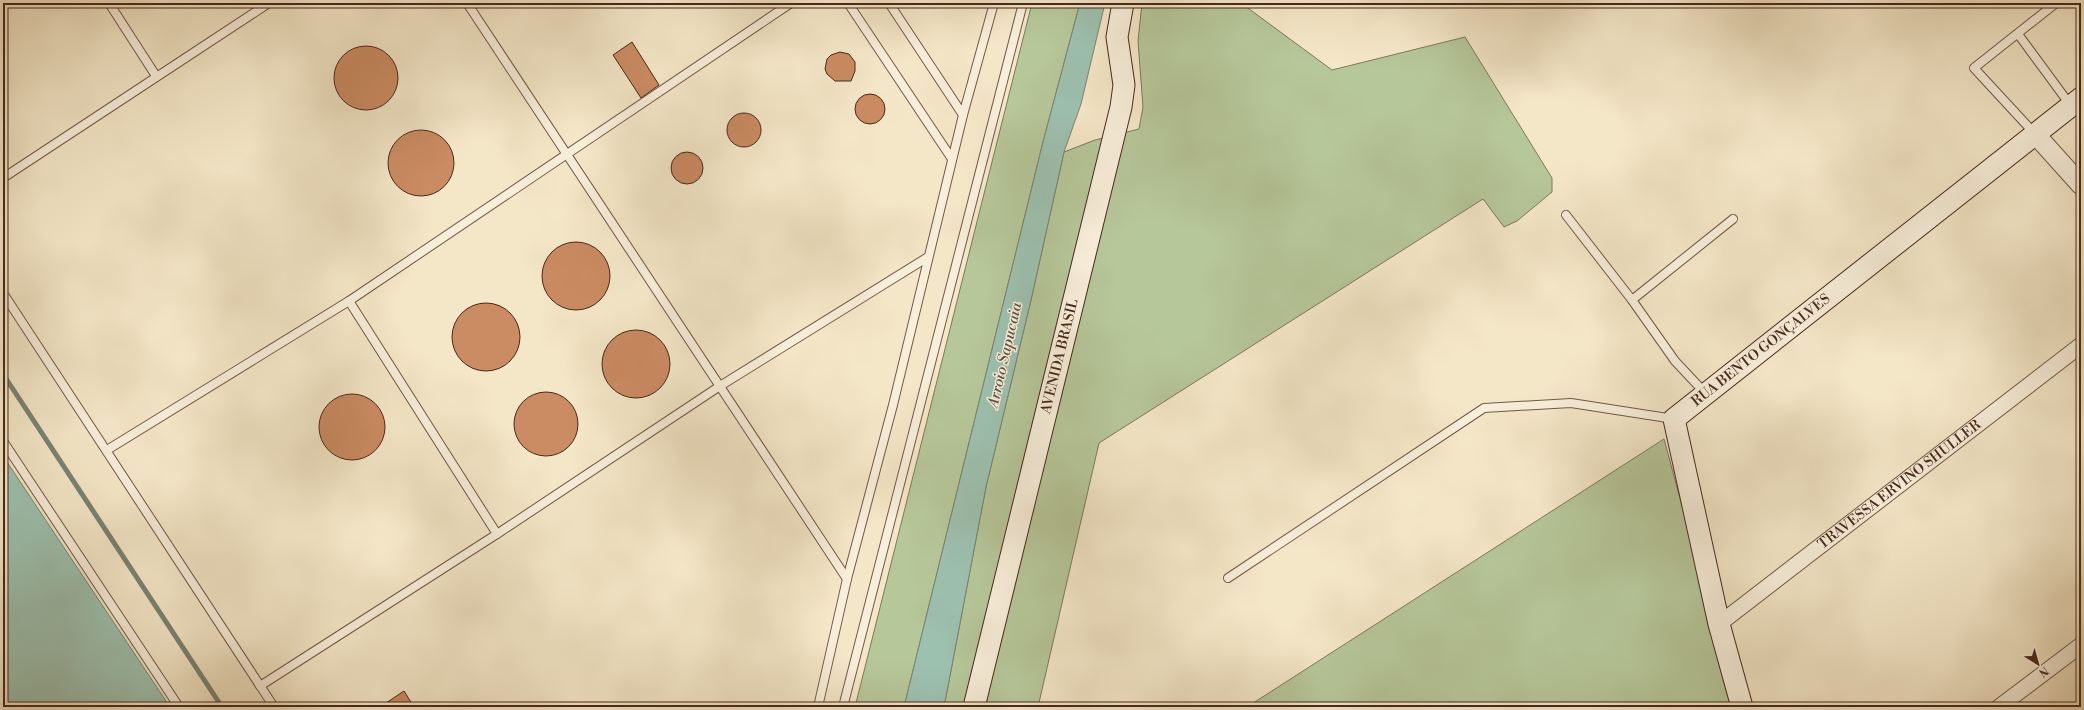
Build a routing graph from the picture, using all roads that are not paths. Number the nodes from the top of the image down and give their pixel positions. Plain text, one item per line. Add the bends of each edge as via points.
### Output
1 (109, 3) edge
2 (269, 3) edge
3 (467, 3) edge
4 (791, 3) edge
5 (848, 3) edge
6 (889, 3) edge
7 (994, 3) edge
8 (1023, 3) edge
9 (1123, 3) edge
10 (2056, 3) edge
11 (2018, 34) junction
12 (156, 76) junction
13 (2076, 102) edge
14 (963, 115) junction
15 (2036, 135) junction
16 (566, 155) junction
17 (952, 159) junction
18 (3, 178) edge
19 (2081, 185) edge
20 (1566, 215) dead end
21 (1733, 219) dead end
22 (928, 257) junction
23 (3, 293) edge
24 (1632, 300) junction
25 (349, 301) junction
26 (2081, 345) edge
27 (720, 386) junction
28 (1706, 394) junction
29 (1674, 419) junction
30 (3, 441) edge
31 (107, 450) junction
32 (497, 534) junction
33 (1228, 578) dead end
34 (847, 579) junction
35 (1719, 624) junction
36 (2081, 645) edge
37 (260, 686) junction
38 (179, 707) edge
39 (274, 707) edge
40 (818, 707) edge
41 (843, 707) edge
42 (974, 707) edge
43 (1742, 707) edge
44 (1999, 707) edge

1 - 12 lane
2 - 12 lane
3 - 16 lane
4 - 16 lane
5 - 17 lane
6 - 14 lane
7 - 14 lane
8 - 41 lane
9 - 42 main road, AVENIDA BRASIL via 1117,37 1124,85 1121,107
10 - 11 lane
11 - 13 lane
11 - 15 lane via 1974,68
12 - 18 lane
13 - 15 main road, RUA BENTO GONÇALVES
14 - 17 lane
15 - 19 street
15 - 28 main road, RUA BENTO GONÇALVES
16 - 25 lane
16 - 27 lane
17 - 22 lane
20 - 24 lane
21 - 24 lane
22 - 27 lane
22 - 34 lane via 893,405
23 - 31 lane
24 - 28 lane via 1675,360
25 - 31 lane
25 - 32 lane
26 - 35 street, TRAVESSA ERVINO SHULLER
27 - 32 lane
27 - 34 lane
28 - 29 main road, RUA BENTO GONÇALVES
29 - 33 lane via 1571,403 1484,408
29 - 35 main road
30 - 38 lane
31 - 37 lane
32 - 37 lane
34 - 40 lane
35 - 43 main road
36 - 44 street
37 - 39 lane

